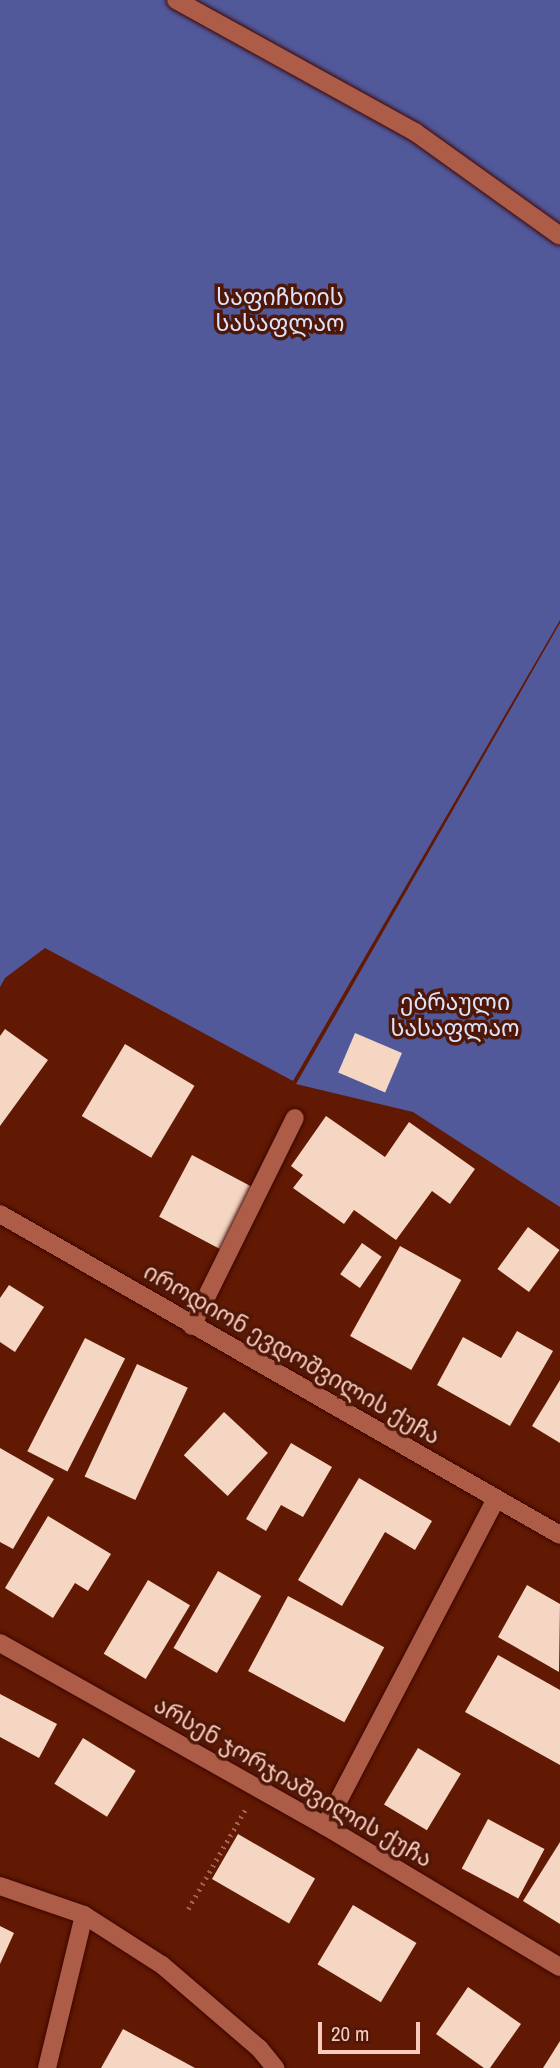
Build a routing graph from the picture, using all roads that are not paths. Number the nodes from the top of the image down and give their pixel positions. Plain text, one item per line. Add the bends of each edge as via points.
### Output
1 (176, 0) edge
2 (560, 236) edge
3 (295, 1118) dead end
4 (0, 1214) edge
5 (192, 1326) junction
6 (496, 1499) junction
7 (560, 1535) edge
8 (0, 1643) edge
9 (325, 1826) junction
10 (0, 1886) edge
11 (84, 1916) junction
12 (560, 1967) edge
13 (47, 2068) edge
14 (275, 2068) edge

1 - 2 street via 415,132
3 - 5 street
4 - 5 street, იროდიონ ევდოშვილის ქუჩა
5 - 6 street, იროდიონ ევდოშვილის ქუჩა
6 - 7 street, იროდიონ ევდოშვილის ქუჩა
6 - 9 street
8 - 9 street, არსენ ჯორჯიაშვილის ქუჩა
9 - 12 street, არსენ ჯორჯიაშვილის ქუჩა
10 - 11 street
11 - 13 street
11 - 14 street via 162,1965 259,2048

